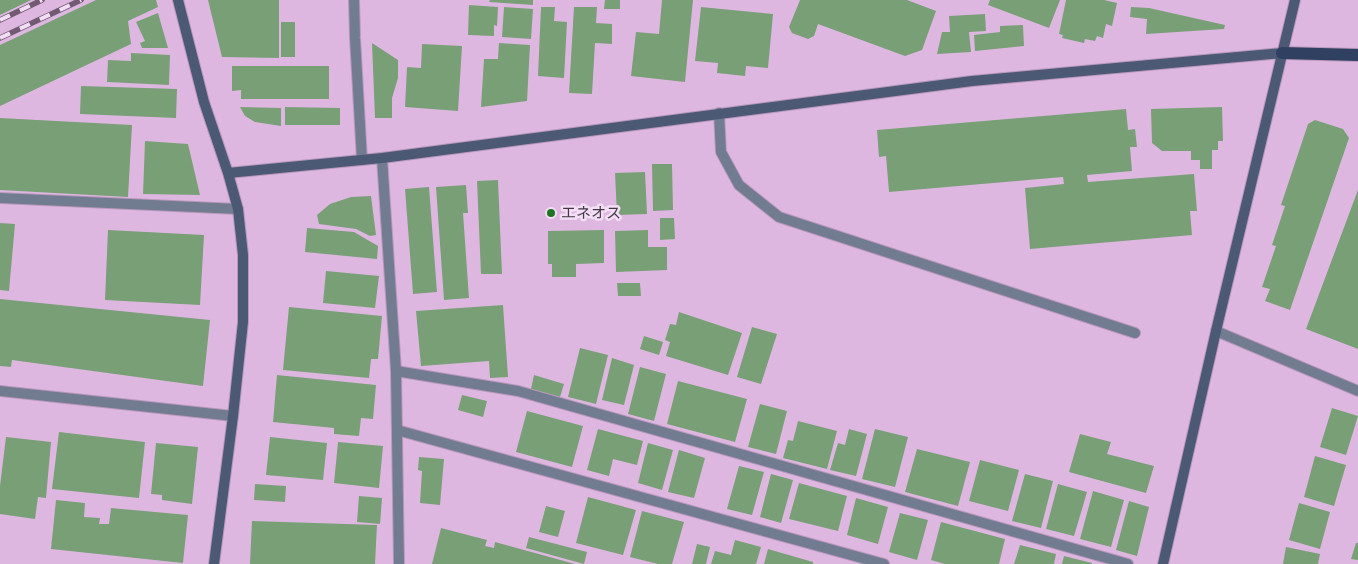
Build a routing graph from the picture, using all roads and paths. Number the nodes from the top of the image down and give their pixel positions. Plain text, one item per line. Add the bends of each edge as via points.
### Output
1 (178, 0) edge
2 (354, 0) edge
3 (1295, 0) edge
4 (1282, 53) junction
5 (1358, 54) edge
6 (719, 113) junction
7 (382, 158) junction
8 (362, 160) junction
9 (228, 173) junction
10 (0, 198) edge
11 (238, 209) junction
12 (1216, 331) junction
13 (1135, 333) dead end
14 (396, 371) junction
15 (0, 391) edge
16 (1358, 391) edge
17 (233, 416) junction
18 (397, 430) junction
19 (214, 564) edge
20 (399, 564) edge
21 (884, 564) edge
22 (1128, 564) edge
23 (1163, 564) edge

1 - 9 street via 204,102
2 - 8 street
3 - 4 street
4 - 5 main road
4 - 6 street via 972,81
4 - 12 street
6 - 7 street
6 - 13 street via 721,152 739,185 779,217
7 - 8 street
7 - 14 street
8 - 9 street
9 - 11 street
10 - 11 street
11 - 17 street via 243,255 243,322
12 - 16 street
12 - 23 street
14 - 18 street
14 - 22 street via 518,391
15 - 17 street
17 - 19 street
18 - 20 street
18 - 21 street

